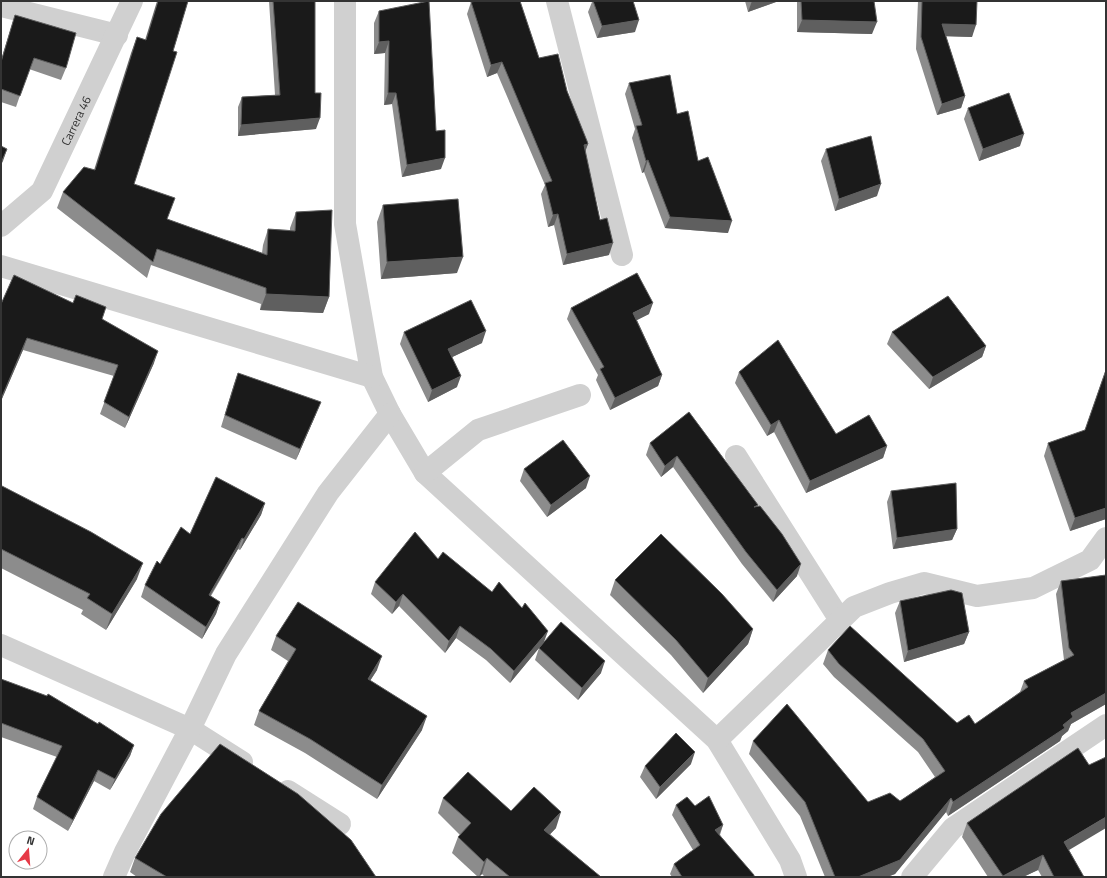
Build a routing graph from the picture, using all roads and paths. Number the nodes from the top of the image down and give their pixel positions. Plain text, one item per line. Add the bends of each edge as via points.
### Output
1 (132, 1) edge
2 (345, 1) edge
3 (557, 1) edge
4 (1, 6) edge
5 (117, 35) junction
6 (1, 226) edge
7 (622, 255) dead end
8 (1, 266) edge
9 (372, 377) junction
10 (580, 395) dead end
11 (390, 414) junction
12 (736, 456) dead end
13 (425, 473) junction
14 (1106, 538) edge
15 (840, 620) junction
16 (1, 645) edge
17 (1106, 725) edge
18 (190, 729) junction
19 (717, 740) junction
20 (340, 824) dead end
21 (114, 877) edge
22 (796, 877) edge
23 (912, 877) edge

1 - 5 street, Carrera 46
2 - 9 street via 345,224
3 - 7 street
4 - 5 street
5 - 6 street, Carrera 46 via 42,191
8 - 9 street
9 - 11 street
10 - 13 street via 478,430
11 - 13 street
11 - 18 street via 328,493 226,654
12 - 15 street
13 - 19 street
14 - 15 street via 1090,560 1033,588 977,596 924,583 854,607
15 - 19 street
16 - 18 street
17 - 23 street via 953,828
18 - 20 street
18 - 21 street
19 - 22 street via 790,860

